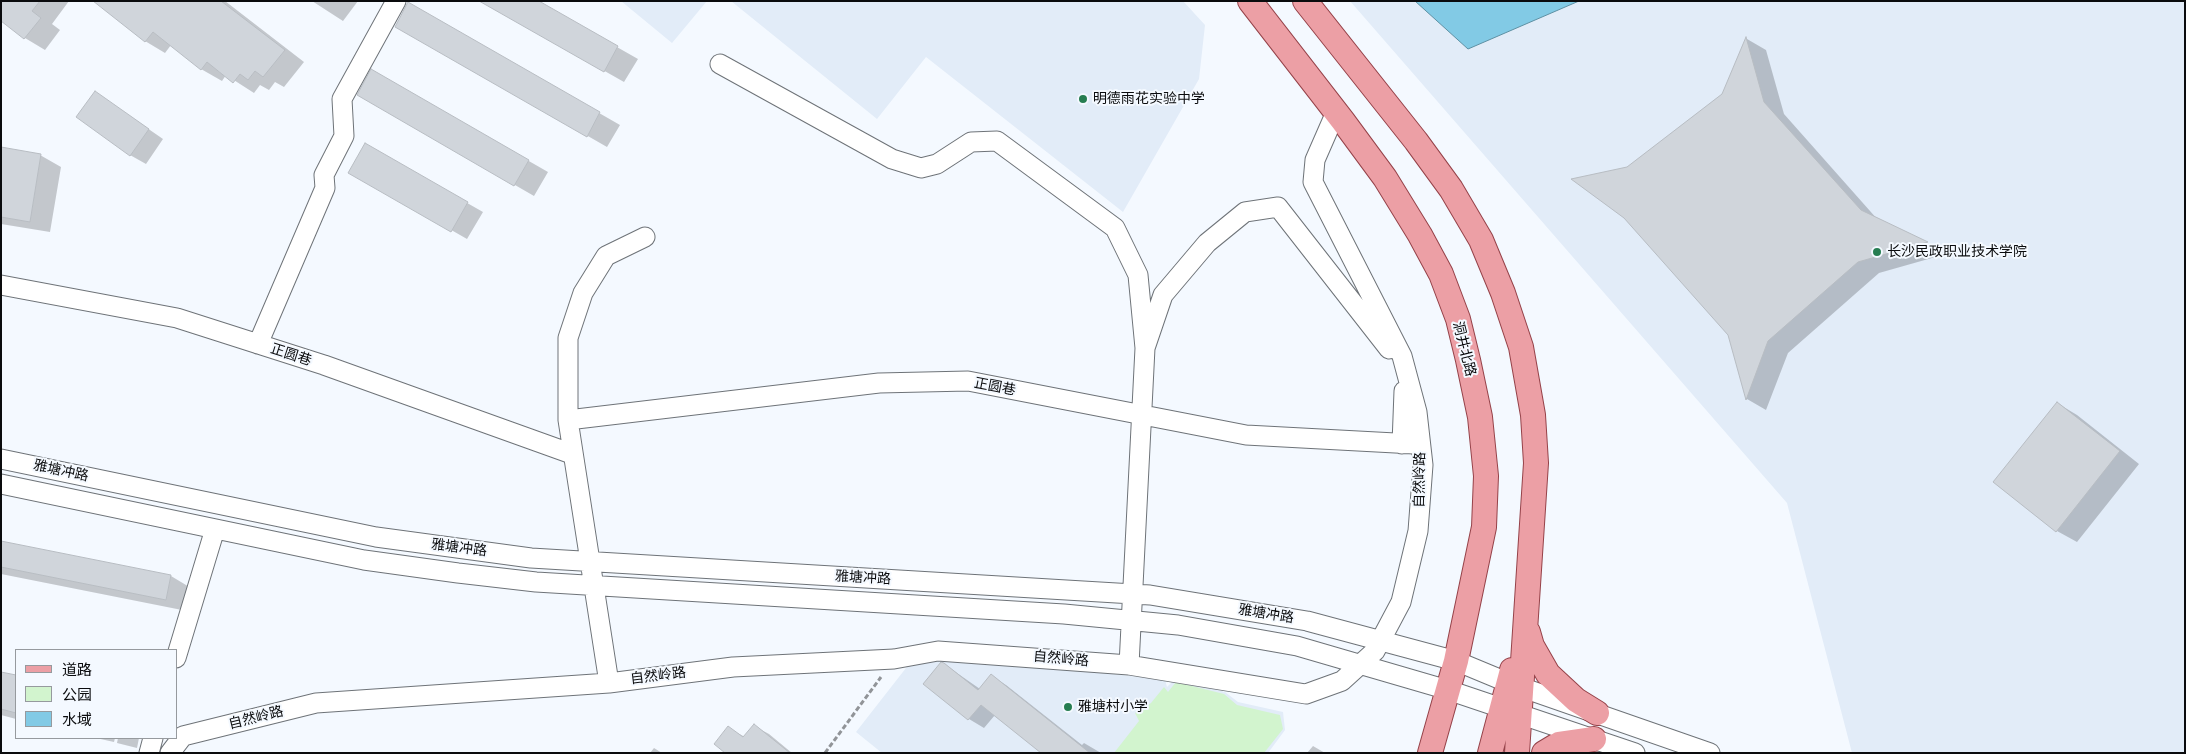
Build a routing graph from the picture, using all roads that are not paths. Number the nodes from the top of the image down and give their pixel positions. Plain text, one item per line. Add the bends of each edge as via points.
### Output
1 (396, 1) edge
2 (1250, 1) edge
3 (1305, 1) edge
4 (720, 64) dead end
5 (1336, 112) junction
6 (645, 237) dead end
7 (1, 285) edge
8 (258, 344) junction
9 (1145, 348) junction
10 (1142, 414) junction
11 (568, 420) junction
12 (1412, 444) junction
13 (572, 454) junction
14 (1, 459) edge
15 (1, 484) edge
16 (214, 529) junction
17 (589, 561) junction
18 (593, 586) junction
19 (1132, 594) junction
20 (1131, 620) junction
21 (1525, 621) junction
22 (1380, 641) junction
23 (178, 651) edge
24 (1456, 661) junction
25 (1360, 664) junction
26 (1129, 665) junction
27 (609, 683) junction
28 (1515, 685) junction
29 (1448, 690) junction
30 (1511, 711) junction
31 (1597, 713) junction
32 (153, 739) edge
33 (1594, 739) junction
34 (1433, 748) edge
35 (149, 753) edge
36 (170, 753) edge
37 (1490, 753) edge
38 (1517, 753) edge
39 (1544, 753) edge
40 (1635, 753) edge
41 (1710, 753) edge

1 - 8 street via 342,99 344,136 324,175 325,188
2 - 5 main road, 洞井北路
3 - 21 main road via 1451,190 1481,240 1503,293 1521,347 1533,416 1536,463
4 - 9 street via 892,159 920,168 937,164 971,142 997,141 1114,228 1138,275
5 - 12 street, 自然岭路 via 1314,160 1313,182 1402,356 1417,412
5 - 24 main road, 洞井北路 via 1385,178 1437,266 1458,319 1468,360 1480,417 1486,476 1484,527
6 - 11 street via 606,256 583,293 568,338
7 - 8 street, 正圆巷 via 176,318
8 - 13 street, 正圆巷
9 - 10 street
9 - 12 street via 1163,295 1208,244 1245,212 1278,207 1394,355 1406,396
10 - 11 street, 正圆巷 via 968,382 879,383
10 - 12 street, 正圆巷 via 1246,435
10 - 19 street
11 - 13 street
12 - 22 street, 自然岭路 via 1423,466 1418,531 1401,602
13 - 17 street
14 - 17 street, 雅塘冲路 via 376,537 531,558
15 - 16 street, 雅塘冲路
16 - 18 street, 雅塘冲路 via 364,560
16 - 23 street
17 - 18 street
17 - 19 street, 雅塘冲路
18 - 20 street, 雅塘冲路
18 - 27 street
19 - 20 street
19 - 22 street, 雅塘冲路 via 1307,621
20 - 25 street, 雅塘冲路 via 1178,624 1298,646
20 - 26 street
21 - 28 main road
21 - 31 main road via 1532,646 1548,674 1576,700
22 - 24 street, 雅塘冲路
22 - 25 street, 自然岭路 via 1375,651
24 - 28 street, 雅塘冲路
24 - 29 main road, 洞井北路
25 - 26 street, 自然岭路 via 1342,680 1306,694
25 - 29 street, 雅塘冲路
26 - 27 street, 自然岭路 via 938,651 894,659 733,667
27 - 36 street, 自然岭路 via 316,703 183,736
28 - 30 main road
28 - 31 street, 雅塘冲路
29 - 30 street, 雅塘冲路
29 - 34 main road, 洞井北路
30 - 33 street, 雅塘冲路
30 - 37 main road
30 - 38 main road
31 - 41 street, 雅塘冲路
32 - 35 street
33 - 39 main road via 1559,744
33 - 40 street, 雅塘冲路

